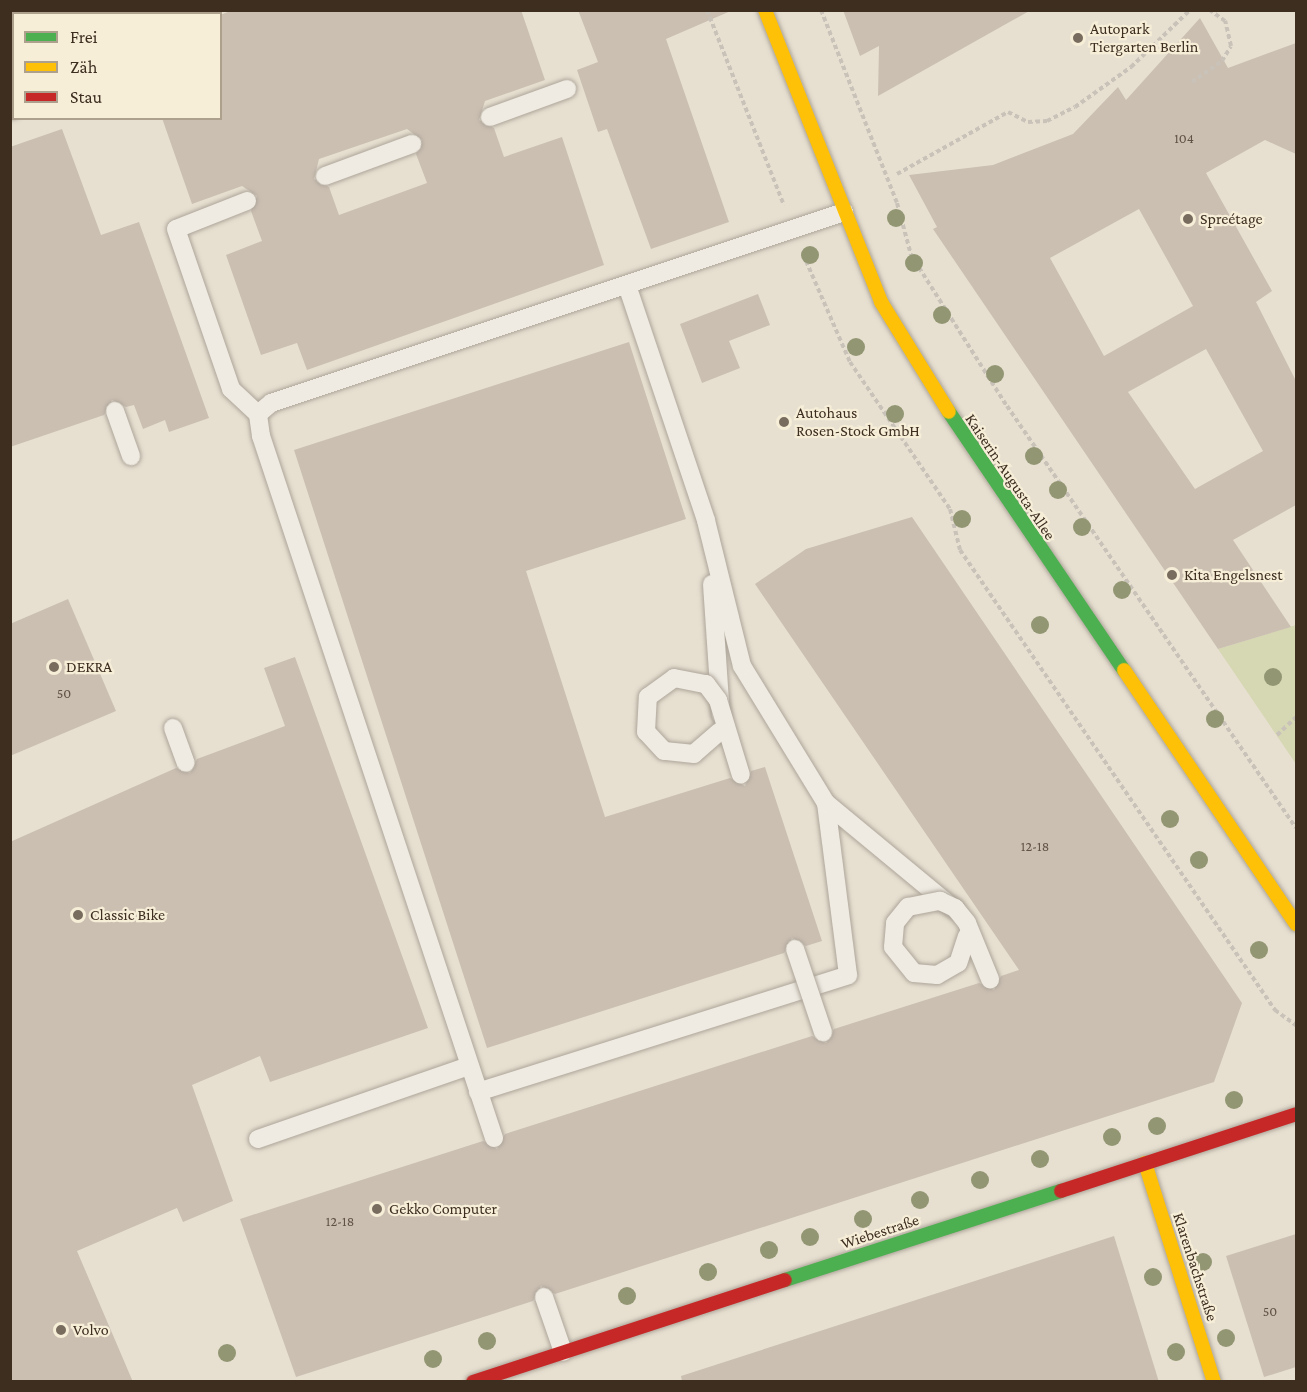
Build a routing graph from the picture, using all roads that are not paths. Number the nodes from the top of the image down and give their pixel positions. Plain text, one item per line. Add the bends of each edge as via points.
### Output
1 (765, 10) edge
2 (567, 89) dead end
3 (490, 117) dead end
4 (412, 144) dead end
5 (325, 176) dead end
6 (247, 201) dead end
7 (844, 212) junction
8 (627, 285) junction
9 (115, 411) dead end
10 (258, 414) junction
11 (131, 456) dead end
12 (706, 520) junction
13 (172, 728) dead end
14 (186, 763) dead end
15 (741, 775) dead end
16 (826, 803) junction
17 (1296, 924) edge
18 (795, 949) dead end
19 (990, 979) dead end
20 (823, 1032) dead end
21 (469, 1066) junction
22 (478, 1092) junction
23 (1296, 1114) edge
24 (258, 1138) dead end
25 (494, 1138) dead end
26 (1145, 1163) junction
27 (544, 1297) dead end
28 (563, 1352) junction
29 (473, 1382) edge
30 (1214, 1382) edge

1 - 7 street, Kaiserin-Augusta-Allee
2 - 3 lane
4 - 5 lane
6 - 10 lane via 176,229 231,389
7 - 8 lane
7 - 17 street, Kaiserin-Augusta-Allee via 881,302 952,421
8 - 10 lane via 271,403
8 - 12 lane
9 - 11 lane
10 - 21 lane via 261,436
12 - 15 lane, bridge via 724,701 718,732 694,754 664,751 646,732 648,697 674,678 706,684 718,700
12 - 16 lane via 742,666
13 - 14 lane
16 - 19 lane, bridge via 957,911 968,936 958,963 930,976 900,962 892,934 899,915 915,903 932,900 955,908
16 - 22 lane via 848,975
18 - 20 lane, bridge
21 - 22 lane
21 - 24 lane
22 - 25 lane
23 - 26 street, Wiebestraße
26 - 28 street, Wiebestraße
26 - 30 street, Klarenbachstraße
27 - 28 lane
28 - 29 street, Wiebestraße

